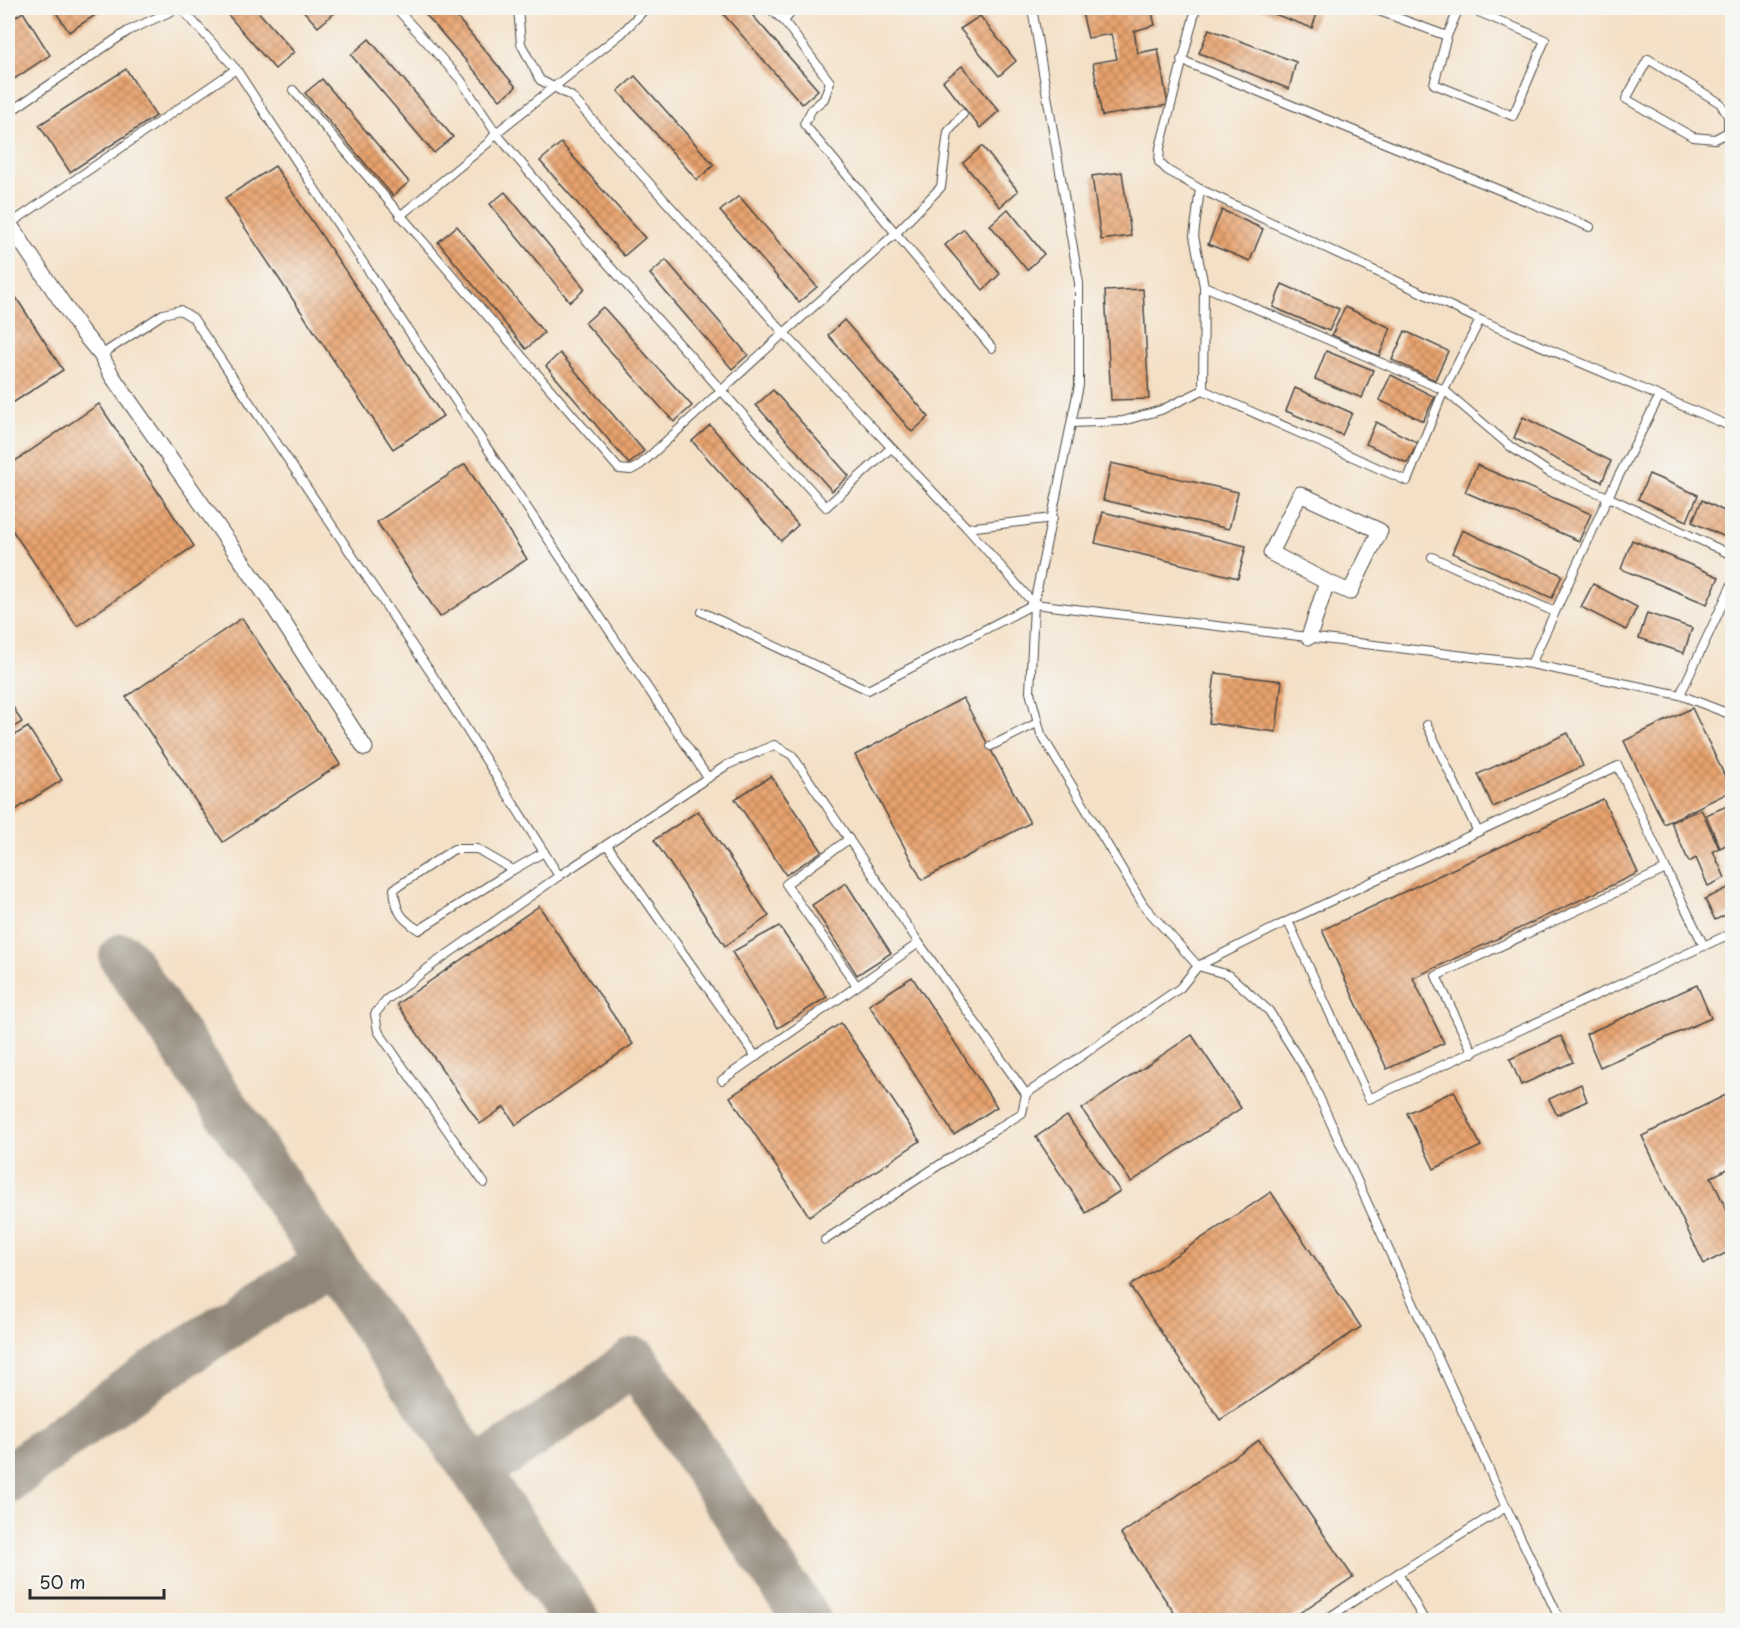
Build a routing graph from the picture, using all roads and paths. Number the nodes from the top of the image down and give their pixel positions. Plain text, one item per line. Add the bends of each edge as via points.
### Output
1 (180, 8) edge
2 (396, 8) edge
3 (518, 8) edge
4 (646, 8) edge
5 (770, 8) edge
6 (795, 8) edge
7 (1032, 8) edge
8 (1196, 8) edge
9 (1371, 8) edge
10 (1459, 8) edge
11 (1469, 8) edge
12 (784, 21) junction
13 (1447, 36) junction
14 (1182, 60) junction
15 (236, 69) junction
16 (553, 87) junction
17 (293, 90) dead end
18 (8, 109) edge
19 (963, 114) dead end
20 (496, 133) junction
21 (1730, 133) edge
22 (1200, 189) junction
23 (400, 216) junction
24 (9, 223) edge
25 (1590, 227) dead end
26 (896, 233) junction
27 (1204, 286) junction
28 (1480, 320) junction
29 (784, 333) junction
30 (992, 348) dead end
31 (101, 355) junction
32 (1203, 390) junction
33 (1444, 390) junction
34 (721, 391) junction
35 (1659, 397) junction
36 (1072, 423) junction
37 (1732, 427) edge
38 (891, 448) junction
39 (1608, 497) junction
40 (1053, 518) junction
41 (968, 528) junction
42 (1732, 555) edge
43 (1432, 557) dead end
44 (1327, 582) junction
45 (1732, 584) edge
46 (1034, 604) junction
47 (702, 612) dead end
48 (1555, 612) junction
49 (1309, 637) junction
50 (1531, 664) junction
51 (1680, 695) junction
52 (1732, 715) edge
53 (1037, 723) junction
54 (1427, 725) dead end
55 (991, 746) dead end
56 (365, 748) dead end
57 (708, 778) junction
58 (1478, 832) junction
59 (849, 839) junction
60 (607, 845) junction
61 (544, 852) junction
62 (1666, 869) junction
63 (513, 870) junction
64 (559, 876) junction
65 (1288, 921) junction
66 (1732, 933) edge
67 (919, 943) junction
68 (1704, 946) junction
69 (1198, 966) junction
70 (857, 986) junction
71 (1473, 1053) junction
72 (756, 1057) junction
73 (722, 1080) dead end
74 (1026, 1094) junction
75 (484, 1183) dead end
76 (825, 1240) dead end
77 (1506, 1507) junction
78 (1398, 1573) junction
79 (1325, 1620) edge
80 (1424, 1620) edge
81 (1560, 1620) edge

1 - 15 lane
1 - 18 lane via 128,31 17,107
2 - 20 lane via 460,80
3 - 16 lane via 521,44 540,80
4 - 16 lane via 622,33
5 - 12 lane
6 - 12 lane
7 - 36 lane via 1079,283 1079,385
8 - 14 lane
9 - 13 lane
10 - 13 lane
11 - 13 lane via 1545,40 1513,116 1434,84
12 - 26 lane via 830,82 824,99 812,109 804,124
14 - 22 lane via 1159,162
14 - 25 lane
15 - 24 lane
15 - 57 lane
16 - 20 lane
16 - 29 lane via 571,96
17 - 23 lane
19 - 26 lane via 948,132 941,187
20 - 23 lane
20 - 34 lane
21 - 21 lane via 1715,139 1693,137 1626,99 1648,59 1720,103 1728,116
22 - 27 lane via 1194,236
22 - 28 lane
23 - 34 lane via 619,469 632,470 640,465
24 - 31 street
26 - 29 lane
26 - 30 lane
27 - 32 lane
27 - 33 lane
28 - 33 lane
28 - 35 lane
29 - 34 lane
29 - 38 lane
31 - 56 street
31 - 61 lane via 163,314 180,310 193,318 432,676
32 - 33 lane via 1407,481
32 - 36 lane via 1161,410 1123,421
33 - 39 lane via 1511,447 1550,473
34 - 38 lane via 826,507
35 - 37 lane
35 - 39 lane
36 - 40 lane
38 - 41 lane
39 - 42 lane
39 - 48 lane
40 - 41 lane
40 - 46 lane
41 - 46 lane
43 - 48 lane
44 - 44 street via 1270,553 1300,494 1380,531 1350,592
44 - 49 street
45 - 51 lane
46 - 47 lane via 868,690
46 - 49 lane
46 - 53 lane via 1030,692
48 - 50 lane
49 - 50 lane
50 - 51 lane
51 - 52 lane
53 - 55 lane
53 - 69 lane via 1144,906
54 - 58 lane
57 - 59 lane via 727,765 774,746 792,755
57 - 60 lane
58 - 62 lane via 1618,766
58 - 65 lane
59 - 67 lane
59 - 70 lane via 786,884
60 - 64 lane
60 - 72 lane
61 - 63 lane
61 - 64 lane
62 - 68 lane
62 - 71 lane via 1436,976
63 - 63 lane via 477,849 454,849 394,889 395,904 405,921 419,930
64 - 75 lane via 435,963 386,1000 375,1014 378,1031
65 - 69 lane
65 - 71 lane via 1369,1099
66 - 68 lane
67 - 70 lane
67 - 74 lane
68 - 71 lane
69 - 74 lane via 1180,988
69 - 77 lane via 1229,975 1269,1011 1309,1076
70 - 72 lane
72 - 73 lane
74 - 76 lane via 1022,1113
77 - 78 lane
77 - 81 lane
78 - 79 lane
78 - 80 lane

